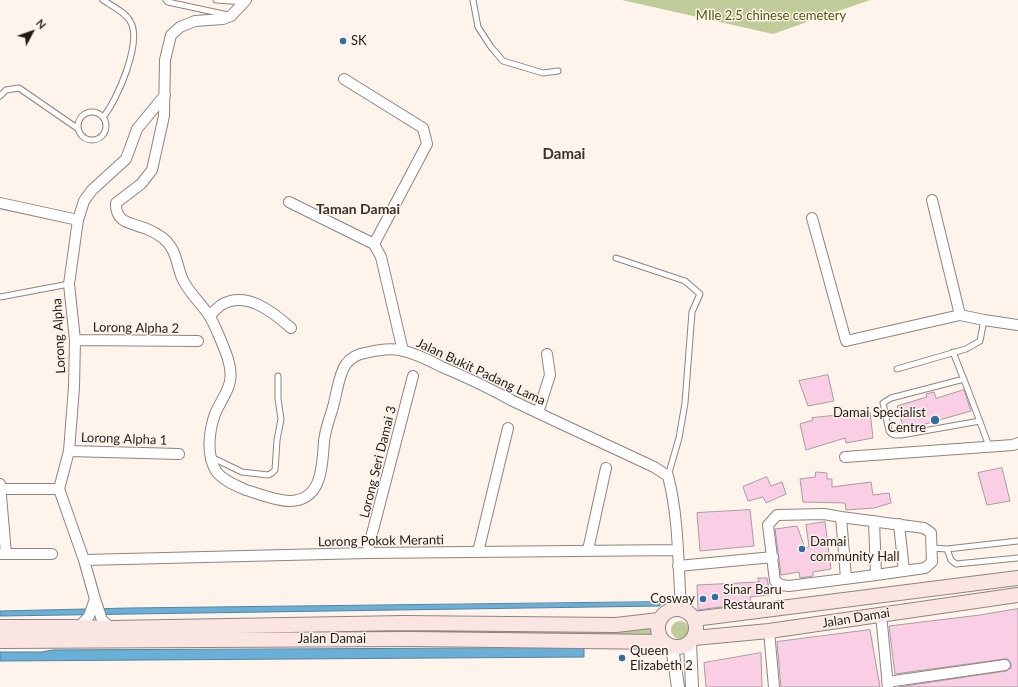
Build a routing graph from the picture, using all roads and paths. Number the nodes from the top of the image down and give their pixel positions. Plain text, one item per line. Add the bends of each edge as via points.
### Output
1 (103, 0) edge
2 (166, 0) edge
3 (216, 0) edge
4 (473, 0) edge
5 (246, 1) edge
6 (231, 16) junction
7 (558, 71) dead end
8 (344, 79) dead end
9 (165, 95) junction
10 (0, 96) edge
11 (103, 117) junction
12 (77, 128) junction
13 (932, 200) dead end
14 (290, 202) dead end
15 (0, 203) edge
16 (812, 218) dead end
17 (78, 220) junction
18 (374, 244) junction
19 (616, 258) dead end
20 (69, 284) junction
21 (0, 297) edge
22 (960, 315) junction
23 (210, 316) junction
24 (984, 320) junction
25 (1018, 325) edge
26 (291, 328) dead end
27 (74, 340) junction
28 (198, 341) dead end
29 (403, 351) junction
30 (953, 352) junction
31 (547, 354) dead end
32 (896, 369) dead end
33 (278, 376) dead end
34 (413, 376) dead end
35 (964, 379) junction
36 (538, 413) junction
37 (980, 421) junction
38 (508, 428) dead end
39 (1018, 443) edge
40 (989, 446) junction
41 (69, 451) junction
42 (179, 454) dead end
43 (210, 457) junction
44 (845, 457) dead end
45 (606, 468) dead end
46 (668, 476) junction
47 (0, 484) edge
48 (0, 489) edge
49 (59, 489) junction
50 (841, 517) junction
51 (874, 521) junction
52 (899, 524) junction
53 (1018, 541) edge
54 (932, 548) junction
55 (947, 549) junction
56 (588, 550) junction
57 (678, 550) junction
58 (478, 552) junction
59 (368, 553) junction
60 (3, 554) edge
61 (52, 554) dead end
62 (772, 557) junction
63 (1018, 558) edge
64 (84, 560) junction
65 (678, 566) junction
66 (904, 571) junction
67 (876, 575) junction
68 (846, 578) junction
69 (1018, 578) edge
70 (1018, 595) edge
71 (94, 599) junction
72 (681, 609) junction
73 (881, 614) junction
74 (694, 619) junction
75 (659, 620) junction
76 (0, 627) edge
77 (80, 627) junction
78 (111, 628) junction
79 (769, 631) junction
80 (0, 641) edge
81 (692, 641) junction
82 (668, 644) junction
83 (1005, 665) dead end
84 (888, 684) edge
85 (678, 687) edge
86 (692, 687) edge
87 (774, 687) edge

1 - 11 lane via 126,16 133,28 126,73 110,109
2 - 6 lane
3 - 5 lane
4 - 7 lane via 478,27 503,61 543,73
5 - 6 street
6 - 9 street, Jalan Bukit Padang Lama via 195,21 180,27 171,35 165,60
8 - 18 street via 424,128 427,144
9 - 17 street, Lorong Alpha via 137,129 126,159 92,190 84,202
9 - 23 street, Jalan Bukit Padang Lama via 162,131 152,170 141,184 116,203 116,210 122,219 132,225 164,238 176,254 182,279
10 - 12 lane via 6,90 19,88
11 - 12 lane via 92,112 84,114 78,120
11 - 12 lane via 106,124 105,132 92,141 81,136
13 - 22 street
14 - 18 street
15 - 17 street
16 - 22 street via 846,341
17 - 20 street, Lorong Alpha
18 - 29 street via 381,257
19 - 46 lane via 685,281 700,294 692,312 685,403 679,438
20 - 21 lane
20 - 27 street, Lorong Alpha
22 - 24 street
23 - 26 street via 221,305 234,300 254,303 275,314
23 - 43 street, Jalan Bukit Padang Lama via 229,360 231,376 229,388 216,414 210,434
24 - 25 street
24 - 30 lane via 980,341 966,349
27 - 28 street, Lorong Alpha 2
27 - 41 street, Lorong Alpha via 74,387
29 - 36 street, Jalan Bukit Padang Lama via 477,382
29 - 43 street, Jalan Bukit Padang Lama via 388,348 361,354 344,366 327,426 322,472 310,492 300,500 276,499 236,486 217,473
30 - 32 lane
30 - 35 lane
31 - 36 street via 550,375
33 - 43 lane via 281,419 275,470 268,475 242,472
34 - 59 street, Lorong Seri Damai 3
35 - 37 lane
35 - 37 lane via 891,398 883,403 889,431 894,435 901,435
36 - 46 street, Jalan Bukit Padang Lama
37 - 40 lane
38 - 58 street
39 - 40 street
40 - 44 street
41 - 42 street, Lorong Alpha 1
41 - 49 street, Lorong Alpha
45 - 56 street
46 - 57 street
47 - 48 street
48 - 49 street
48 - 60 street
49 - 64 street
50 - 51 street
50 - 62 street via 824,514 778,515 768,525
50 - 68 street
51 - 52 street
51 - 67 street
52 - 54 street via 924,528 931,533
52 - 66 street
53 - 55 lane
54 - 55 lane
54 - 66 street via 932,562 925,568
55 - 63 lane via 951,560 956,564
56 - 57 street, Lorong Pokok Meranti
56 - 58 street, Lorong Pokok Meranti
57 - 65 street
58 - 59 street, Lorong Pokok Meranti
59 - 64 street, Lorong Pokok Meranti
60 - 61 street
62 - 65 street
62 - 68 street via 775,581 781,585
64 - 71 street
65 - 72 street
66 - 67 street
67 - 68 street
69 - 74 main road, Jalan Damai
70 - 73 main road, Jalan Damai
71 - 77 street via 89,616
71 - 78 street via 102,620
72 - 74 main road
72 - 75 main road via 668,611
73 - 79 main road, Jalan Damai
73 - 84 street
74 - 81 main road via 697,629
75 - 78 main road, Jalan Damai via 616,625 404,623
75 - 82 main road via 658,632
76 - 77 main road, Jalan Damai
77 - 78 main road, Jalan Damai
79 - 81 main road, Jalan Damai
79 - 87 street
80 - 82 main road, Jalan Damai via 412,639
81 - 82 main road via 678,648
81 - 86 street
82 - 85 street
83 - 84 street

